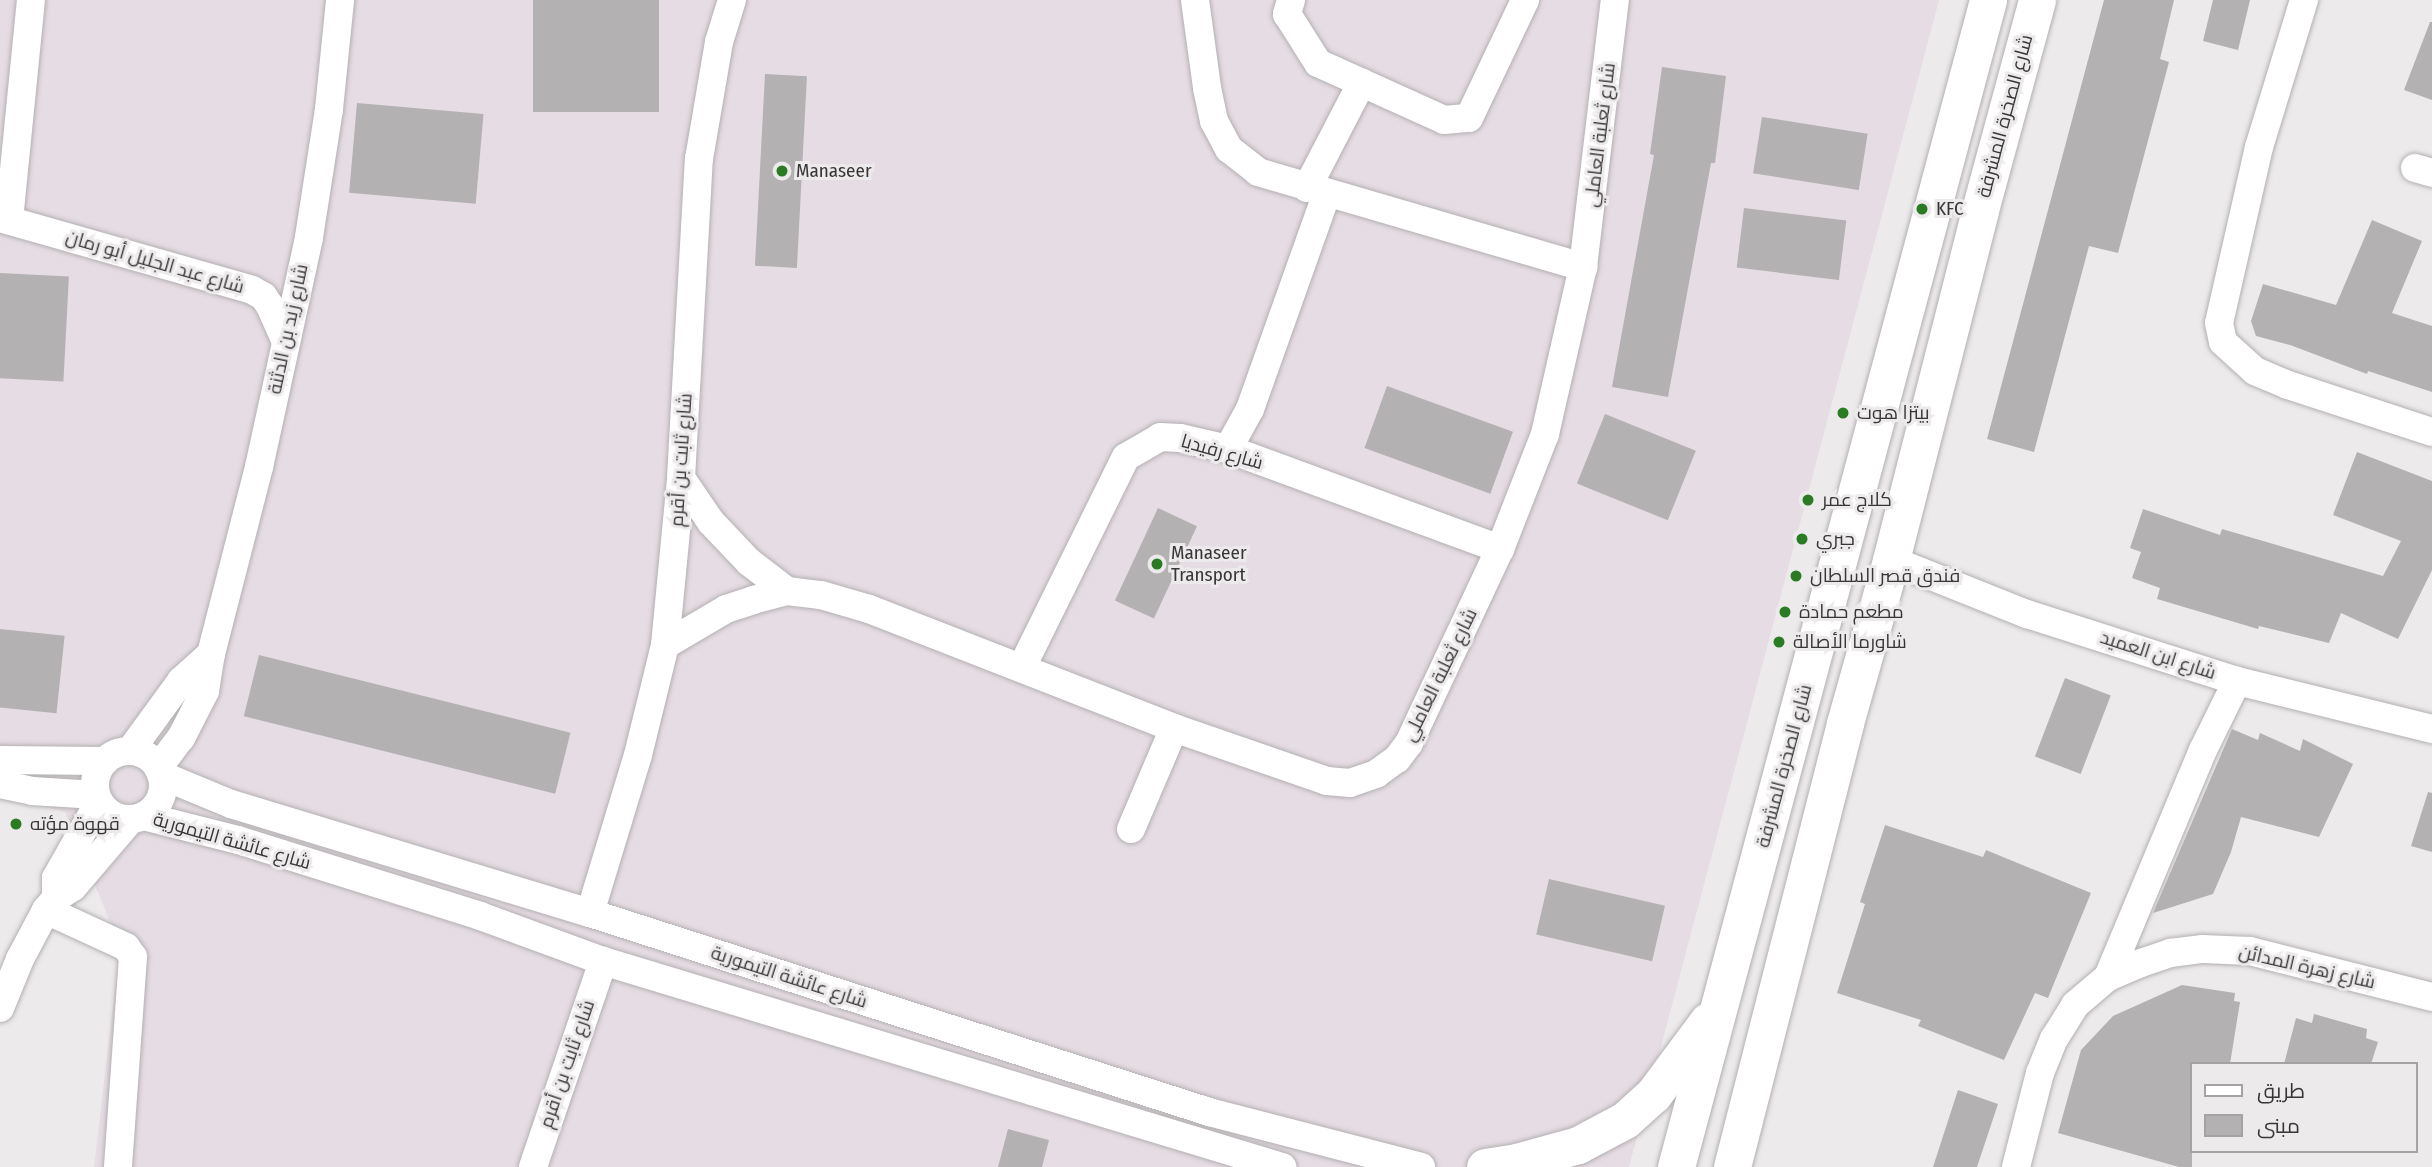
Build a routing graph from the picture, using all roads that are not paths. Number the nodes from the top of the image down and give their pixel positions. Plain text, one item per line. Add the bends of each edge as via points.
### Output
1 (31, 0) edge
2 (340, 0) edge
3 (732, 0) edge
4 (1195, 0) edge
5 (1292, 0) edge
6 (1525, 0) edge
7 (1615, 0) edge
8 (1988, 0) edge
9 (2037, 0) edge
10 (2304, 0) edge
11 (1362, 82) junction
12 (1317, 190) junction
13 (4, 219) edge
14 (1583, 267) junction
15 (285, 339) junction
16 (2432, 432) edge
17 (1228, 449) junction
18 (681, 478) junction
19 (1500, 549) junction
20 (1891, 560) junction
21 (787, 590) junction
22 (665, 645) junction
23 (211, 654) junction
24 (1023, 667) junction
25 (2237, 681) junction
26 (1174, 728) junction
27 (2432, 729) edge
28 (117, 756) junction
29 (0, 760) edge
30 (160, 772) junction
31 (0, 784) edge
32 (98, 798) junction
33 (137, 817) junction
34 (1131, 829) dead end
35 (51, 904) junction
36 (590, 913) junction
37 (603, 961) junction
38 (2108, 977) junction
39 (1724, 997) junction
40 (2432, 997) edge
41 (0, 1008) edge
42 (1233, 1160) edge
43 (118, 1167) edge
44 (533, 1167) edge
45 (1282, 1167) edge
46 (1421, 1167) edge
47 (1485, 1167) edge
48 (1676, 1167) edge
49 (1732, 1167) edge
50 (2016, 1167) edge

1 - 13 street
2 - 15 street, شارع زيد بن الدثنة via 311,224
3 - 18 street, شارع ثابت بن أقرم via 719,42 699,159
4 - 12 street via 1214,121 1229,149 1258,172
5 - 11 street via 1287,14 1318,62
6 - 11 street via 1469,117 1444,120
7 - 14 street, شارع ثعلبة العاملي
8 - 39 main road, شارع الصخرة المشرفة
9 - 20 main road, شارع الصخرة المشرفة
10 - 16 street via 2259,147 2219,323 2222,342 2255,371 2288,386
11 - 12 street
12 - 14 street
12 - 17 street via 1250,410
13 - 15 street, شارع عبد الجليل أبو رمان via 252,290 270,306
14 - 19 street, شارع ثعلبة العاملي via 1545,434
15 - 23 street, شارع زيد بن الدثنة via 259,467
17 - 19 street, شارع رفيديا
17 - 24 street, شارع رفيديا via 1160,438 1126,457
18 - 21 street, شارع ثعلبة العاملي via 711,522 749,562
18 - 22 street, شارع ثابت بن أقرم
19 - 26 street, شارع ثعلبة العاملي via 1409,743 1376,774 1350,783 1327,781
20 - 25 street, شارع ابن العميد via 2026,614
20 - 49 main road, شارع الصخرة المشرفة via 1841,736
21 - 22 street, شارع ثعلبة العاملي via 726,609
21 - 24 street, شارع ثعلبة العاملي via 869,609
22 - 36 street, شارع ثابت بن أقرم via 638,755
23 - 28 street via 181,681
23 - 30 street, شارع زيد بن الدثنة via 205,691
24 - 26 street, شارع ثعلبة العاملي
25 - 27 street, شارع ابن العميد
25 - 38 street via 2203,750
26 - 34 street
28 - 29 street
28 - 30 street via 146,756
28 - 32 street via 95,783
30 - 33 street via 162,791 156,806
30 - 36 street, شارع عائشة التيمورية via 232,804
31 - 32 street
32 - 33 street via 118,817
32 - 35 street via 56,878
33 - 35 street via 73,887
33 - 37 street, شارع عائشة التيمورية via 169,820 315,864
35 - 41 street
35 - 43 street via 126,947 132,957
36 - 46 street, شارع عائشة التيمورية via 1209,1112
37 - 42 street, شارع عائشة التيمورية
37 - 44 street, شارع ثابت بن أقرم
38 - 40 street, شارع زهرة المدائن via 2171,953 2250,951
38 - 50 street, شارع زهرة المدائن via 2075,1005 2054,1039 2040,1073
39 - 47 main road via 1653,1095 1625,1119 1578,1144
39 - 48 main road, شارع الصخرة المشرفة
42 - 45 street, شارع عائشة التيمورية

